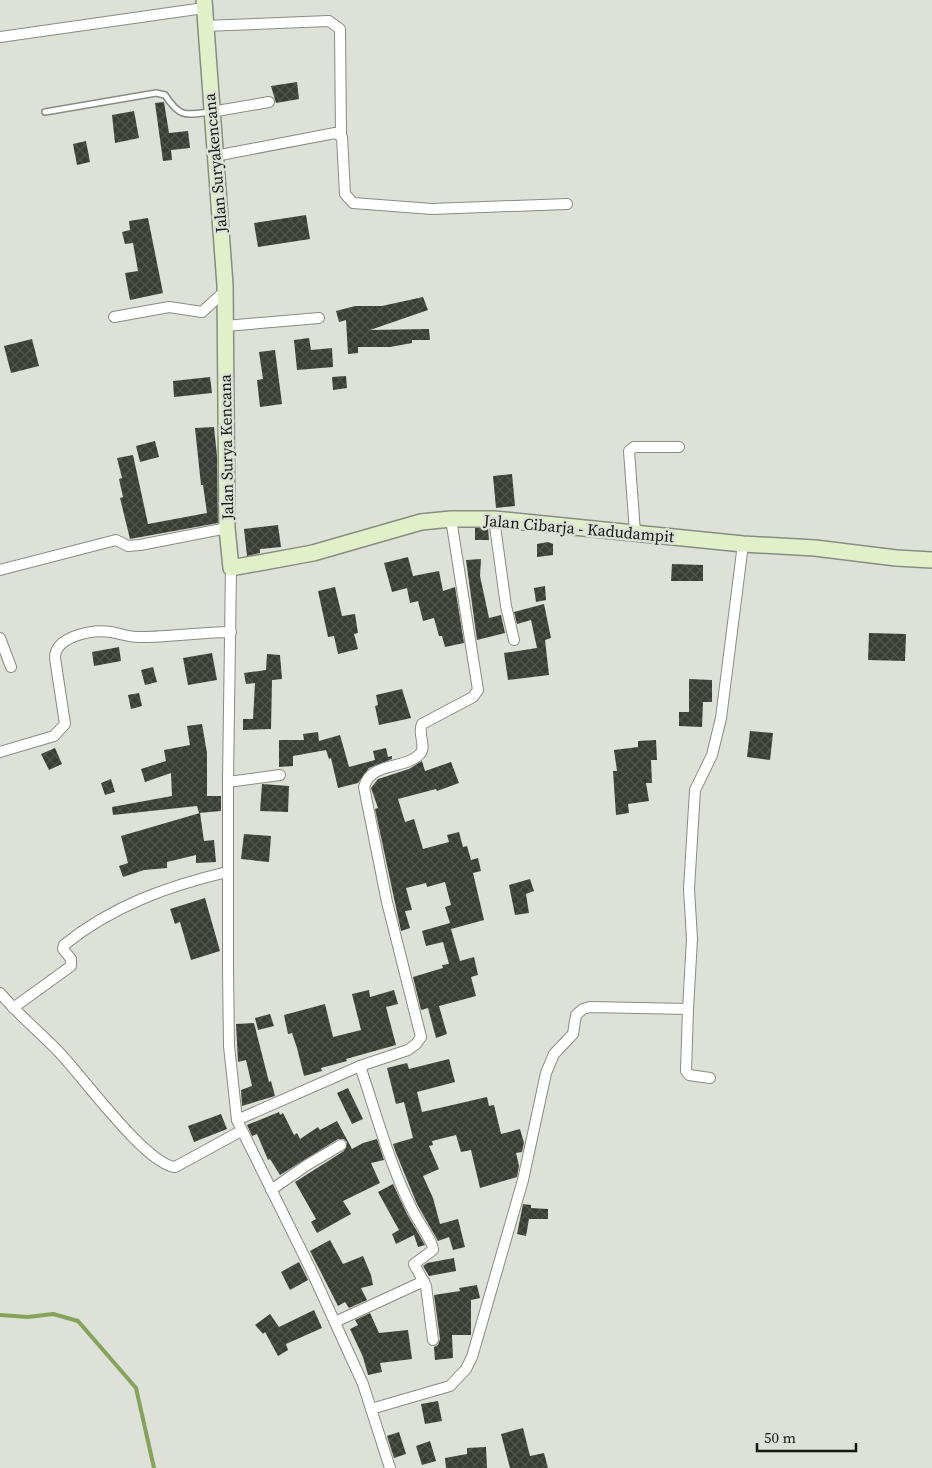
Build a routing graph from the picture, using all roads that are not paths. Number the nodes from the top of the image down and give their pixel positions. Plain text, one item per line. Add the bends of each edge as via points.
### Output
1 (204, 4) edge
2 (204, 26) junction
3 (0, 37) edge
4 (269, 102) dead end
5 (45, 112) dead end
6 (211, 112) junction
7 (341, 136) junction
8 (214, 156) junction
9 (567, 204) dead end
10 (225, 291) junction
11 (114, 316) dead end
12 (319, 318) dead end
13 (225, 326) junction
14 (679, 447) dead end
15 (451, 519) junction
16 (494, 519) junction
17 (227, 528) junction
18 (635, 532) junction
19 (743, 544) junction
20 (932, 560) edge
21 (231, 568) junction
22 (0, 570) edge
23 (231, 632) junction
24 (0, 638) edge
25 (514, 640) dead end
26 (12, 667) dead end
27 (0, 752) edge
28 (280, 775) dead end
29 (228, 782) junction
30 (228, 872) junction
31 (0, 993) edge
32 (13, 1008) junction
33 (688, 1009) junction
34 (360, 1066) junction
35 (710, 1078) dead end
36 (239, 1126) junction
37 (341, 1145) dead end
38 (271, 1190) junction
39 (424, 1281) junction
40 (335, 1322) junction
41 (433, 1340) dead end
42 (371, 1409) junction
43 (390, 1468) edge

1 - 2 street, Jalan Suryakencana
1 - 3 street
2 - 6 street, Jalan Suryakencana
2 - 7 street via 329,21 335,24 340,29
4 - 6 street
5 - 6 lane via 156,93 165,96 174,110 185,115
6 - 8 street, Jalan Suryakencana
7 - 8 street via 331,133
7 - 9 street via 346,194 353,202 432,209
8 - 10 street, Jalan Suryakencana
10 - 11 street via 202,312 169,306
10 - 13 street, Jalan Suryakencana
12 - 13 street
13 - 17 street, Jalan Surya Kencana
14 - 18 street via 634,447 629,452
15 - 16 street, Jalan Cibarja - Kadudampit
15 - 21 street, Jalan Cibarja - Kadudampit via 421,522 313,553
15 - 34 street via 478,690 473,697 422,724 423,748 417,756 371,774 364,787 387,902 422,1037 408,1050
16 - 18 street, Jalan Cibarja - Kadudampit
16 - 25 street
17 - 21 street, Jalan Surya Kencana
17 - 22 street via 140,545 128,546 116,540
18 - 19 street, Jalan Cibarja - Kadudampit
19 - 20 street, Jalan Cibarja - Kadudampit
19 - 33 street via 720,726 712,755 695,790 689,880 692,940
21 - 23 street
23 - 27 street via 143,638 100,632 62,642 55,650 55,658 65,724 54,736
23 - 29 street
24 - 26 street
28 - 29 street
29 - 30 street
30 - 32 street via 182,882 104,916 64,945 71,966
30 - 36 street via 229,1046
31 - 32 street
32 - 36 street via 57,1050 128,1131 164,1164 175,1166
33 - 35 street via 686,1071 689,1075
33 - 42 street via 590,1007 576,1016 573,1034 554,1054 546,1073 523,1180 466,1369 450,1386
34 - 36 street
34 - 39 street via 399,1184 419,1225 433,1243 433,1250 414,1264
36 - 38 street
37 - 38 street
38 - 40 street
39 - 40 street
39 - 41 street
40 - 42 street
42 - 43 street

